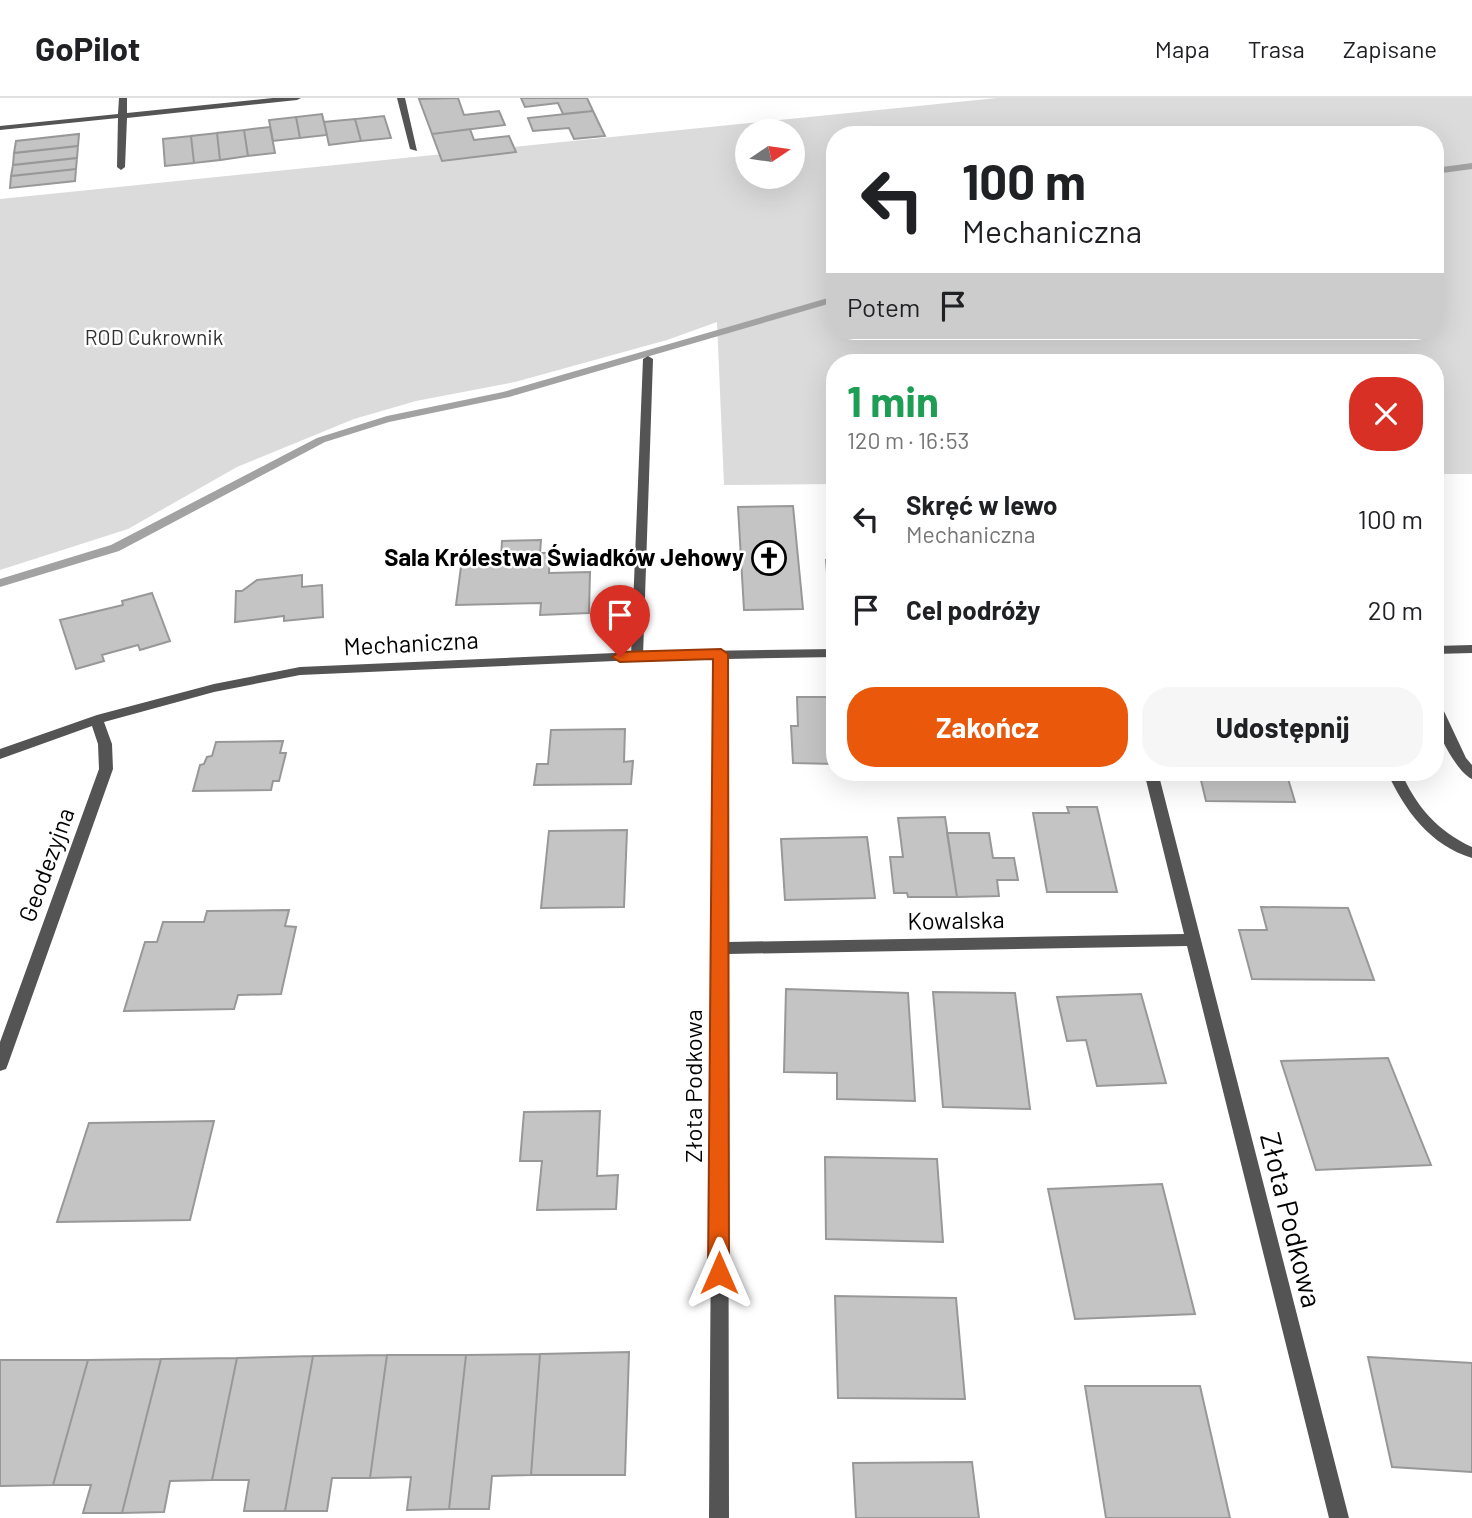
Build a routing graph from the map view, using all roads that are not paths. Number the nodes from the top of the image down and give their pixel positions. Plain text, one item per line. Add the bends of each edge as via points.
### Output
1 (123, 98) edge
2 (297, 98) edge
3 (401, 98) edge
4 (123, 116) junction
5 (0, 128) edge
6 (414, 149) dead end
7 (121, 167) dead end
8 (648, 359) dead end
9 (1472, 649) edge
10 (1444, 650) edge
11 (826, 653) edge
12 (721, 654) junction
13 (637, 656) junction
14 (97, 720) junction
15 (1444, 726) edge
16 (0, 754) edge
17 (1472, 774) edge
18 (1153, 781) edge
19 (1398, 781) edge
20 (1472, 853) edge
21 (1193, 940) junction
22 (719, 947) junction
23 (0, 1064) edge
24 (719, 1518) edge
25 (1339, 1518) edge

1 - 4 street
2 - 4 street
3 - 6 street
4 - 5 street
4 - 7 street
8 - 13 street
9 - 10 street
11 - 12 street, Mechaniczna
12 - 13 street, Mechaniczna
12 - 22 street, Złota Podkowa
13 - 14 street, Mechaniczna via 300,671 214,688
14 - 16 street, Mechaniczna
14 - 23 street, Geodezyjna via 105,744 106,769
15 - 17 street
18 - 21 street, Złota Podkowa
19 - 20 street via 1413,810 1432,831
21 - 22 street, Kowalska
21 - 25 street, Złota Podkowa
22 - 24 street, Złota Podkowa

